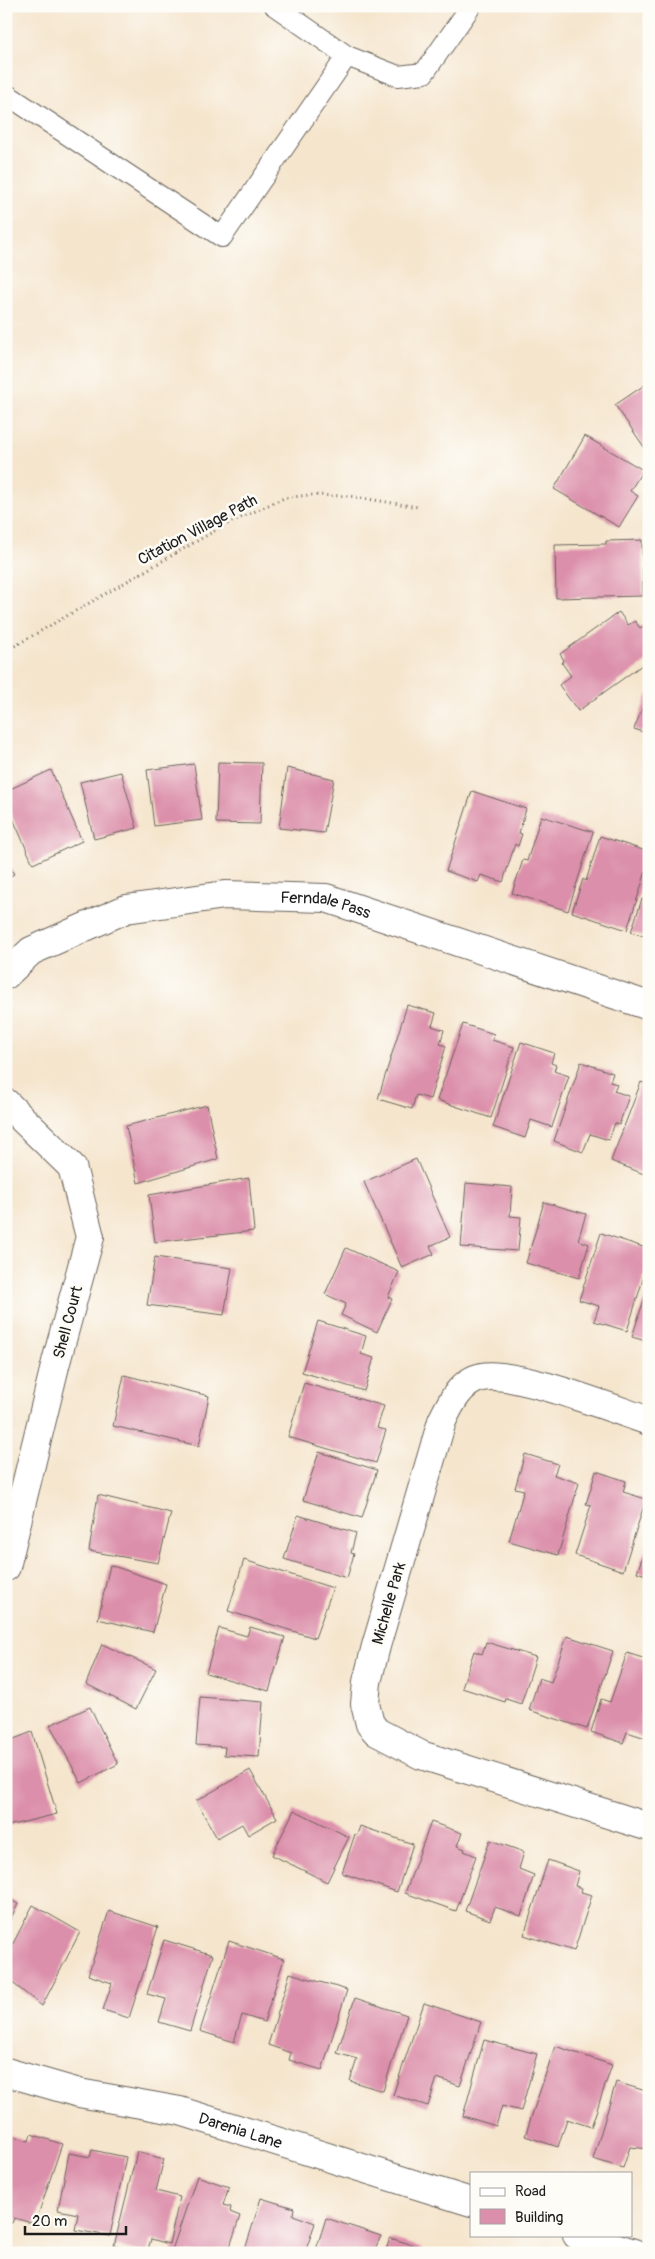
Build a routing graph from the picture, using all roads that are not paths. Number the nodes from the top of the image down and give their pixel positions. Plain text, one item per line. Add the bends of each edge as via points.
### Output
1 (274, 6) edge
2 (471, 6) edge
3 (346, 56) junction
4 (6, 94) edge
5 (6, 975) edge
6 (649, 1006) edge
7 (6, 1102) edge
8 (649, 1421) edge
9 (6, 1567) edge
10 (649, 1827) edge
11 (6, 2072) edge
12 (470, 2202) edge
13 (581, 2236) edge
14 (634, 2253) edge

1 - 3 lane
2 - 3 lane via 424,73 398,76
3 - 4 lane via 222,237
5 - 6 street, Ferndale Pass via 32,951 126,909 225,895 326,898
7 - 9 street, Shell Court via 72,1168 90,1237
8 - 10 street, Michelle Park via 527,1382 498,1376 480,1377 466,1385 452,1400 442,1421 366,1682 365,1704 370,1724 377,1732 421,1755
11 - 12 street, Darenia Lane via 79,2093 180,2111
13 - 14 street

